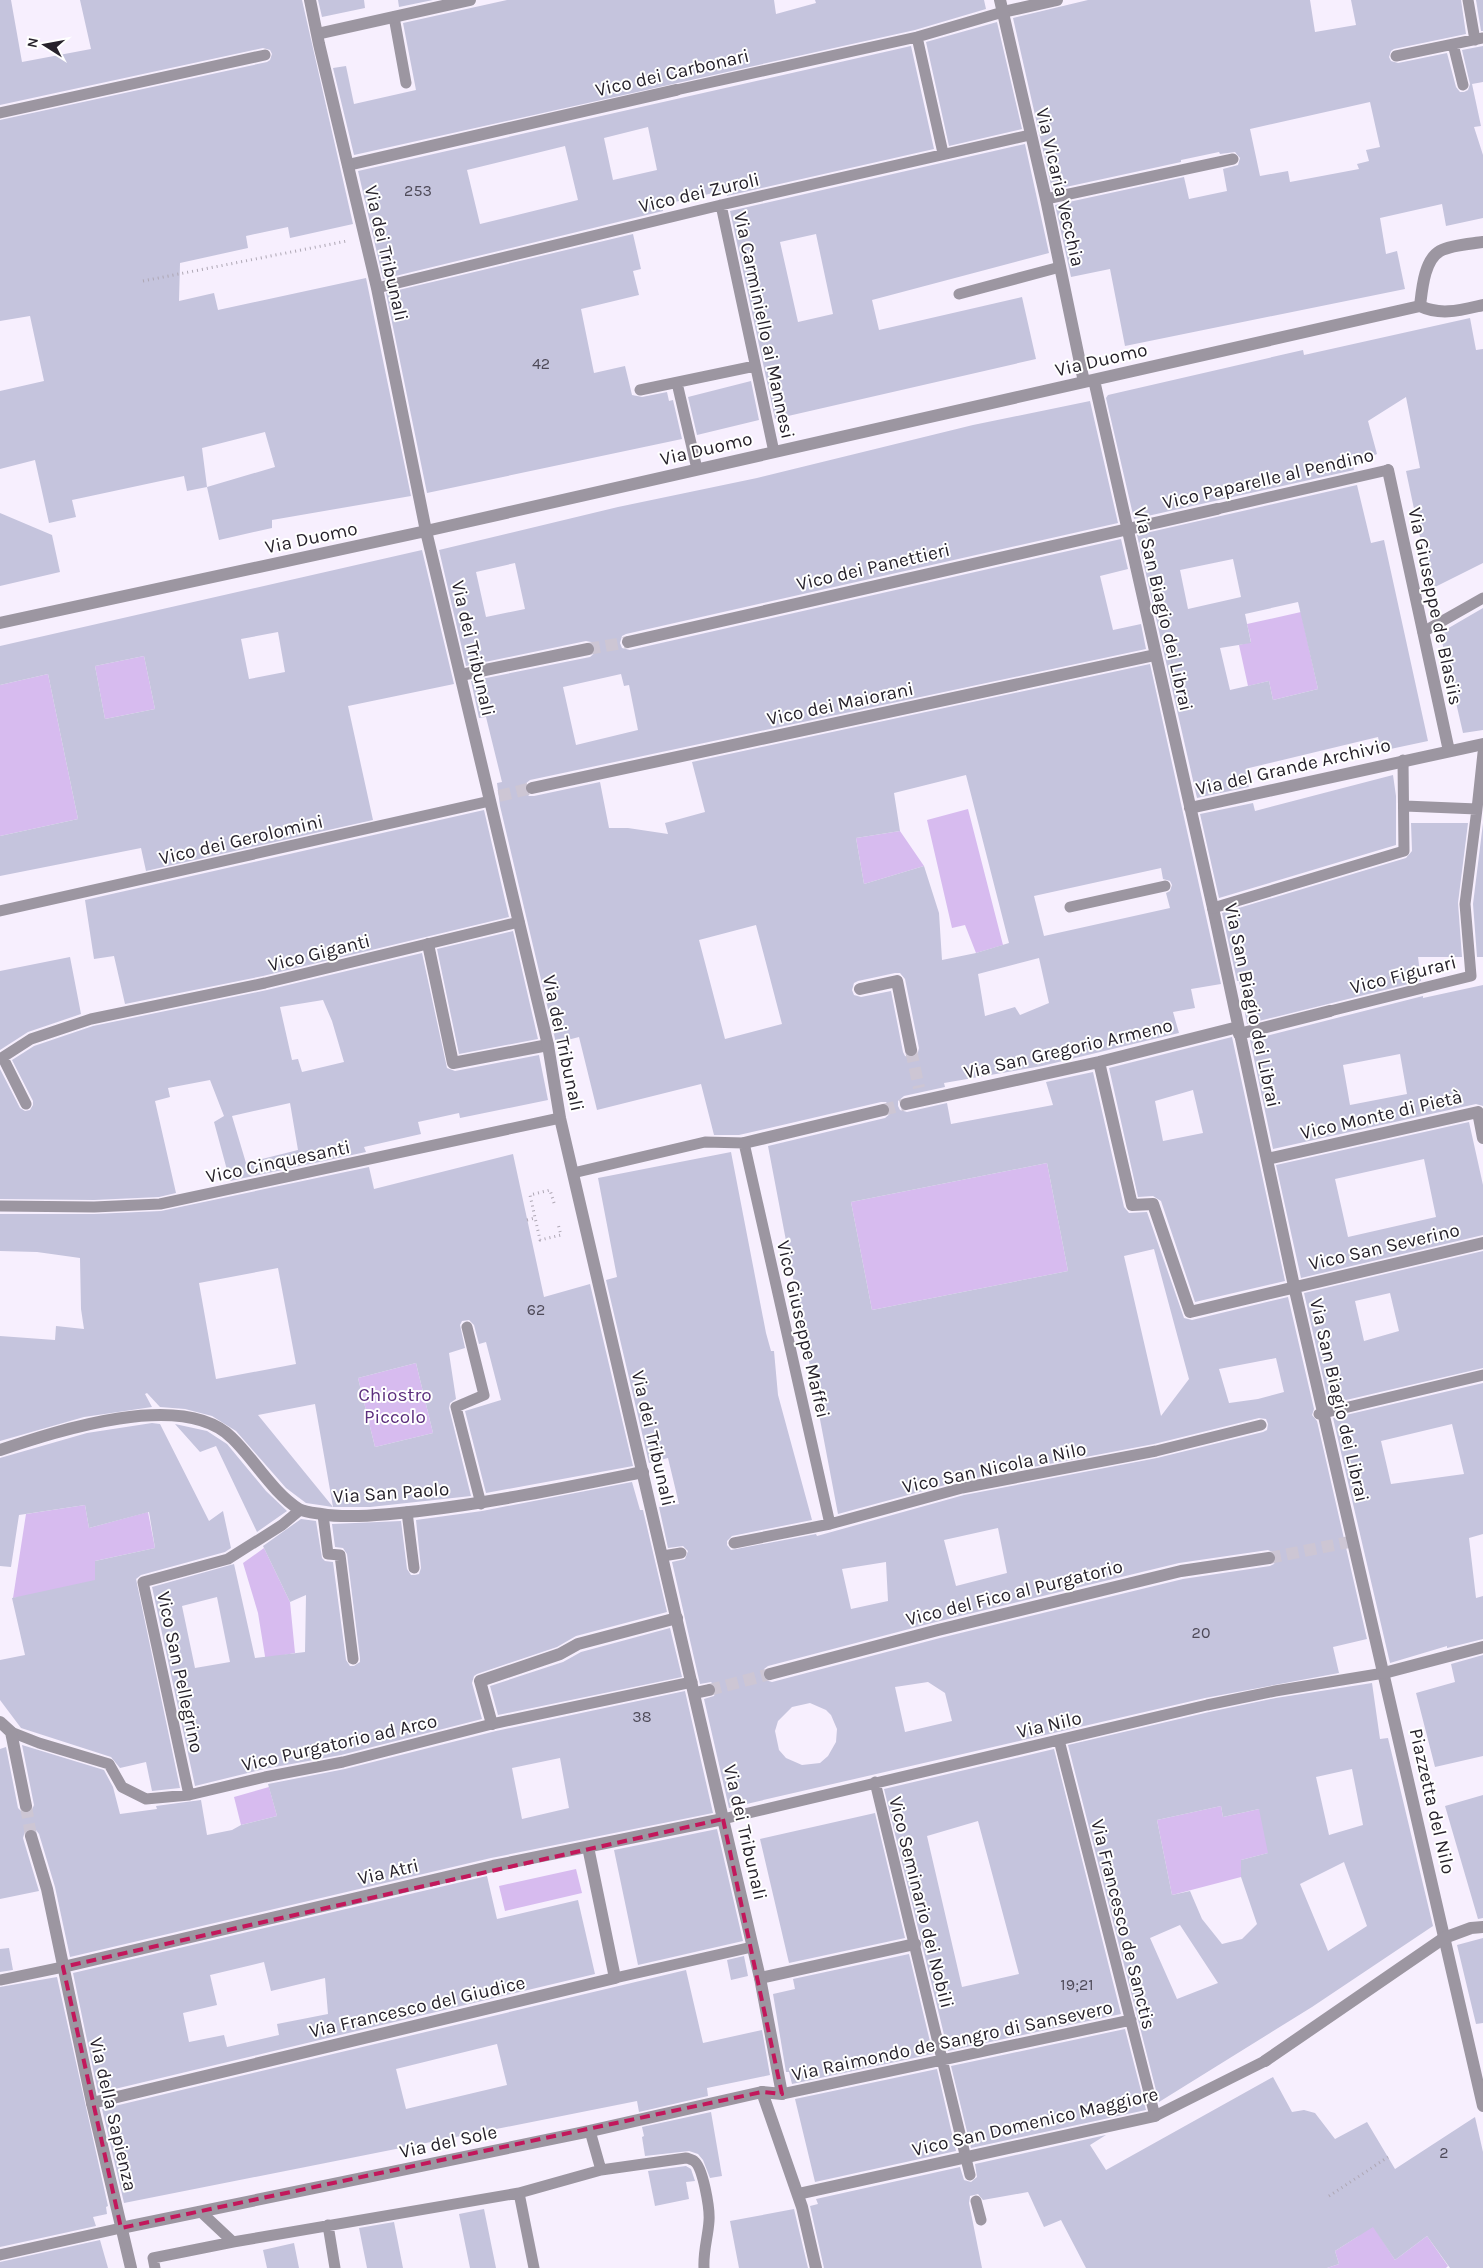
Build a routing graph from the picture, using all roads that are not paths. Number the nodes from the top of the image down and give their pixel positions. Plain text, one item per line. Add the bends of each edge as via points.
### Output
1 (310, 0) edge
2 (470, 0) edge
3 (1057, 0) edge
4 (1468, 0) edge
5 (1001, 6) edge
6 (394, 17) junction
7 (917, 37) junction
8 (1479, 39) edge
9 (316, 41) junction
10 (1454, 44) junction
11 (265, 55) dead end
12 (1396, 56) dead end
13 (406, 83) dead end
14 (1463, 85) dead end
15 (676, 90) joint
16 (0, 113) edge
17 (1030, 135) junction
18 (943, 153) junction
19 (1232, 159) dead end
20 (348, 164) junction
21 (1046, 200) junction
22 (721, 204) junction
23 (1483, 242) edge
24 (1060, 267) junction
25 (377, 288) junction
26 (960, 294) dead end
27 (1483, 305) edge
28 (1420, 306) junction
29 (755, 366) junction
30 (1089, 381) junction
31 (677, 383) junction
32 (640, 390) dead end
33 (774, 452) junction
34 (697, 469) junction
35 (1388, 470) joint
36 (1217, 509) joint
37 (1126, 529) junction
38 (426, 531) junction
39 (1483, 598) edge
40 (0, 623) edge
41 (1423, 632) junction
42 (628, 642) tunnel mouth
43 (588, 649) tunnel mouth
44 (1155, 655) junction
45 (461, 675) junction
46 (1483, 744) edge
47 (1449, 751) junction
48 (1483, 753) edge
49 (1403, 760) junction
50 (532, 788) tunnel mouth
51 (493, 798) junction
52 (1405, 806) junction
53 (1190, 808) junction
54 (1477, 810) junction
55 (1165, 886) dead end
56 (1070, 907) dead end
57 (1213, 908) junction
58 (0, 910) edge
59 (519, 922) junction
60 (428, 944) junction
61 (860, 989) dead end
62 (1330, 1011) joint
63 (1239, 1031) junction
64 (548, 1045) junction
65 (911, 1050) tunnel mouth
66 (2, 1058) edge
67 (1099, 1062) junction
68 (919, 1088) tunnel mouth
69 (922, 1101) junction
70 (26, 1104) dead end
71 (906, 1104) tunnel mouth
72 (883, 1110) tunnel mouth
73 (560, 1118) junction
74 (1483, 1138) edge
75 (744, 1143) junction
76 (1267, 1159) junction
77 (573, 1173) junction
78 (0, 1206) edge
79 (1483, 1243) edge
80 (1294, 1286) junction
81 (467, 1327) dead end
82 (1483, 1376) edge
83 (1322, 1413) junction
84 (1261, 1425) dead end
85 (0, 1450) edge
86 (643, 1472) junction
87 (481, 1504) junction
88 (300, 1510) junction
89 (407, 1512) junction
90 (323, 1515) junction
91 (830, 1524) junction
92 (734, 1543) dead end
93 (681, 1553) dead end
94 (663, 1556) junction
95 (1269, 1558) tunnel mouth
96 (414, 1568) dead end
97 (677, 1618) junction
98 (1483, 1647) edge
99 (353, 1659) dead end
100 (1384, 1673) junction
101 (770, 1674) tunnel mouth
102 (694, 1687) junction
103 (709, 1690) tunnel mouth
104 (0, 1722) edge
105 (492, 1724) junction
106 (11, 1732) junction
107 (1059, 1740) junction
108 (874, 1782) junction
109 (190, 1795) junction
110 (26, 1806) tunnel mouth
111 (723, 1818) junction
112 (31, 1836) tunnel mouth
113 (588, 1847) junction
114 (1483, 1927) edge
115 (1444, 1938) junction
116 (915, 1944) junction
117 (752, 1948) junction
118 (63, 1967) junction
119 (615, 1978) junction
120 (760, 1978) junction
121 (0, 1980) edge
122 (1130, 2020) junction
123 (943, 2059) junction
124 (1265, 2061) joint
125 (762, 2092) junction
126 (782, 2094) junction
127 (92, 2103) junction
128 (1483, 2106) edge
129 (1155, 2116) junction
130 (590, 2131) junction
131 (966, 2158) junction
132 (601, 2170) junction
133 (970, 2175) dead end
134 (519, 2192) junction
135 (798, 2194) junction
136 (976, 2201) dead end
137 (201, 2212) junction
138 (981, 2220) dead end
139 (328, 2225) junction
140 (122, 2228) junction
141 (233, 2242) junction
142 (0, 2255) edge
143 (131, 2268) edge
144 (155, 2268) edge
145 (335, 2268) edge
146 (534, 2268) edge
147 (704, 2268) edge
148 (816, 2268) edge

1 - 9 street, Via dei Tribunali
2 - 6 street
3 - 5 street
4 - 8 lane
5 - 7 lane, Vico dei Carbonari
5 - 17 street, Via Vicaria Vecchia
6 - 9 street
6 - 13 lane
7 - 15 lane, Vico dei Carbonari
7 - 18 lane
8 - 10 lane
9 - 20 street, Via dei Tribunali
10 - 12 lane
10 - 14 lane
11 - 16 lane
15 - 20 street, Vico dei Carbonari
17 - 18 lane, Vico dei Zuroli
17 - 21 street, Via Vicaria Vecchia
18 - 22 lane, Vico dei Zuroli
19 - 21 lane
20 - 25 street, Via dei Tribunali
21 - 24 street, Via Vicaria Vecchia
22 - 25 lane, Vico dei Zuroli
22 - 29 lane, Via Carminiello ai Mannesi
23 - 28 street via 1441,250 1433,256
24 - 26 lane
24 - 30 street, Via Vicaria Vecchia
25 - 38 street, Via dei Tribunali
27 - 28 street, Via Duomo via 1448,312 1431,312
28 - 30 street, Via Duomo
29 - 31 lane
29 - 33 lane, Via Carminiello ai Mannesi
30 - 33 street, Via Duomo
30 - 37 street, Via San Biagio dei Librai
31 - 32 lane
31 - 34 lane
33 - 34 street, Via Duomo
34 - 38 street, Via Duomo
35 - 36 lane, Vico Paparelle al Pendino
35 - 41 street, Via Giuseppe de Blasiis
36 - 37 street, Vico Paparelle al Pendino
37 - 42 street, Vico dei Panettieri
37 - 44 street, Via San Biagio dei Librai
38 - 40 street, Via Duomo
38 - 45 street, Via dei Tribunali
39 - 41 lane
41 - 47 street, Via Giuseppe de Blasiis
43 - 45 street
44 - 50 street, Vico dei Maiorani
44 - 53 street, Via San Biagio dei Librai
45 - 51 street, Via dei Tribunali
46 - 47 street, Via del Grande Archivio
47 - 49 street, Via del Grande Archivio
48 - 54 lane
49 - 52 lane
49 - 53 street, Via del Grande Archivio
51 - 58 lane, Vico dei Gerolomini
51 - 59 street, Via dei Tribunali
52 - 54 lane
52 - 57 lane via 1404,851
53 - 57 street, Via San Biagio dei Librai via 1202,878
54 - 62 lane, Vico Figurari via 1465,904 1471,976
55 - 56 lane
57 - 63 street, Via San Biagio dei Librai
59 - 60 lane, Vico Giganti
59 - 64 street, Via dei Tribunali
60 - 64 street via 453,1063
60 - 66 lane, Vico Giganti via 265,983 91,1019 31,1039
61 - 65 street via 897,981
62 - 63 street, Vico Figurari
63 - 67 street, Via San Gregorio Armeno
63 - 76 street, Via San Biagio dei Librai
64 - 73 street, Via dei Tribunali
66 - 70 lane
67 - 69 street, Via San Gregorio Armeno
67 - 80 street, Vico San Severino via 1132,1205 1153,1204 1190,1312
68 - 69 street
69 - 71 street, Via San Gregorio Armeno
72 - 75 street
73 - 77 street, Via dei Tribunali
73 - 78 lane, Vico Cinquesanti via 160,1204
74 - 76 street, Vico Monte di Pietà via 1478,1112
75 - 77 lane via 705,1142
75 - 91 lane, Vico Giuseppe Maffei
76 - 80 street, Via San Biagio dei Librai
77 - 86 street, Via dei Tribunali
79 - 80 street, Vico San Severino
80 - 83 street, Via San Biagio dei Librai
81 - 87 lane via 484,1395 456,1406
82 - 83 lane
83 - 100 street, Via San Biagio dei Librai
84 - 91 lane, Vico San Nicola a Nilo via 1156,1451 962,1488
85 - 88 street, Via San Paolo via 76,1427 138,1416 193,1417 213,1424 232,1437 270,1483
86 - 87 street, Via San Paolo
86 - 94 street, Via dei Tribunali
87 - 89 street, Via San Paolo
88 - 90 street, Via San Paolo
88 - 109 lane, Vico San Pellegrino via 228,1559 144,1582
89 - 90 street, Via San Paolo
89 - 96 lane
90 - 99 lane via 328,1554 340,1555
91 - 92 lane, Vico San Nicola a Nilo
93 - 94 lane
94 - 97 street, Via dei Tribunali
95 - 101 street, Vico del Fico al Purgatorio via 1182,1571
97 - 102 street, Via dei Tribunali
97 - 105 street via 578,1644 560,1654 480,1681
98 - 100 street
100 - 107 lane, Via Nilo via 1275,1690
100 - 115 street, Piazzetta del Nilo
102 - 103 street
102 - 105 lane, Vico Purgatorio ad Arco
102 - 111 street, Via dei Tribunali
104 - 106 street
105 - 109 lane, Vico Purgatorio ad Arco via 343,1762
106 - 109 lane, Vico Purgatorio ad Arco via 109,1764 122,1787 146,1798
106 - 110 street
107 - 108 lane, Via Nilo
107 - 122 lane, Via Francesco de Sanctis
108 - 111 lane, Via Nilo
108 - 116 lane, Vico Seminario dei Nobili
111 - 113 street, Via Atri
111 - 117 street, Via dei Tribunali
112 - 118 street, Via della Sapienza via 47,1889
113 - 118 street, Via Atri
113 - 119 street
114 - 115 street, Vico San Domenico Maggiore
115 - 124 street, Vico San Domenico Maggiore
115 - 128 street, Piazzetta del Nilo
116 - 120 street
116 - 123 lane, Vico Seminario dei Nobili
117 - 119 lane, Via Francesco del Giudice
117 - 120 street, Via dei Tribunali
118 - 121 lane
118 - 127 street, Via della Sapienza
119 - 127 street, Via Francesco del Giudice
120 - 126 street, Via dei Tribunali
122 - 123 lane, Via Raimondo de Sangro di Sansevero
122 - 129 lane, Via Francesco de Sanctis
123 - 126 lane, Via Raimondo de Sangro di Sansevero
123 - 131 lane, Vico Seminario dei Nobili
124 - 129 lane, Vico San Domenico Maggiore
125 - 126 street, Via del Sole
125 - 130 street, Via del Sole
125 - 135 street
127 - 140 street, Via della Sapienza
129 - 131 street, Vico San Domenico Maggiore
130 - 132 lane
130 - 137 street, Via del Sole
131 - 133 lane, Vico Seminario dei Nobili
131 - 135 street, Vico San Domenico Maggiore
132 - 134 lane
132 - 147 lane via 686,2158 693,2160 698,2166 709,2206
134 - 139 lane
134 - 146 lane
135 - 148 street
136 - 138 lane
137 - 140 street, Via del Sole
137 - 141 lane
139 - 141 lane
139 - 145 lane
140 - 142 lane
140 - 143 street, Via della Sapienza
141 - 144 lane via 153,2258

